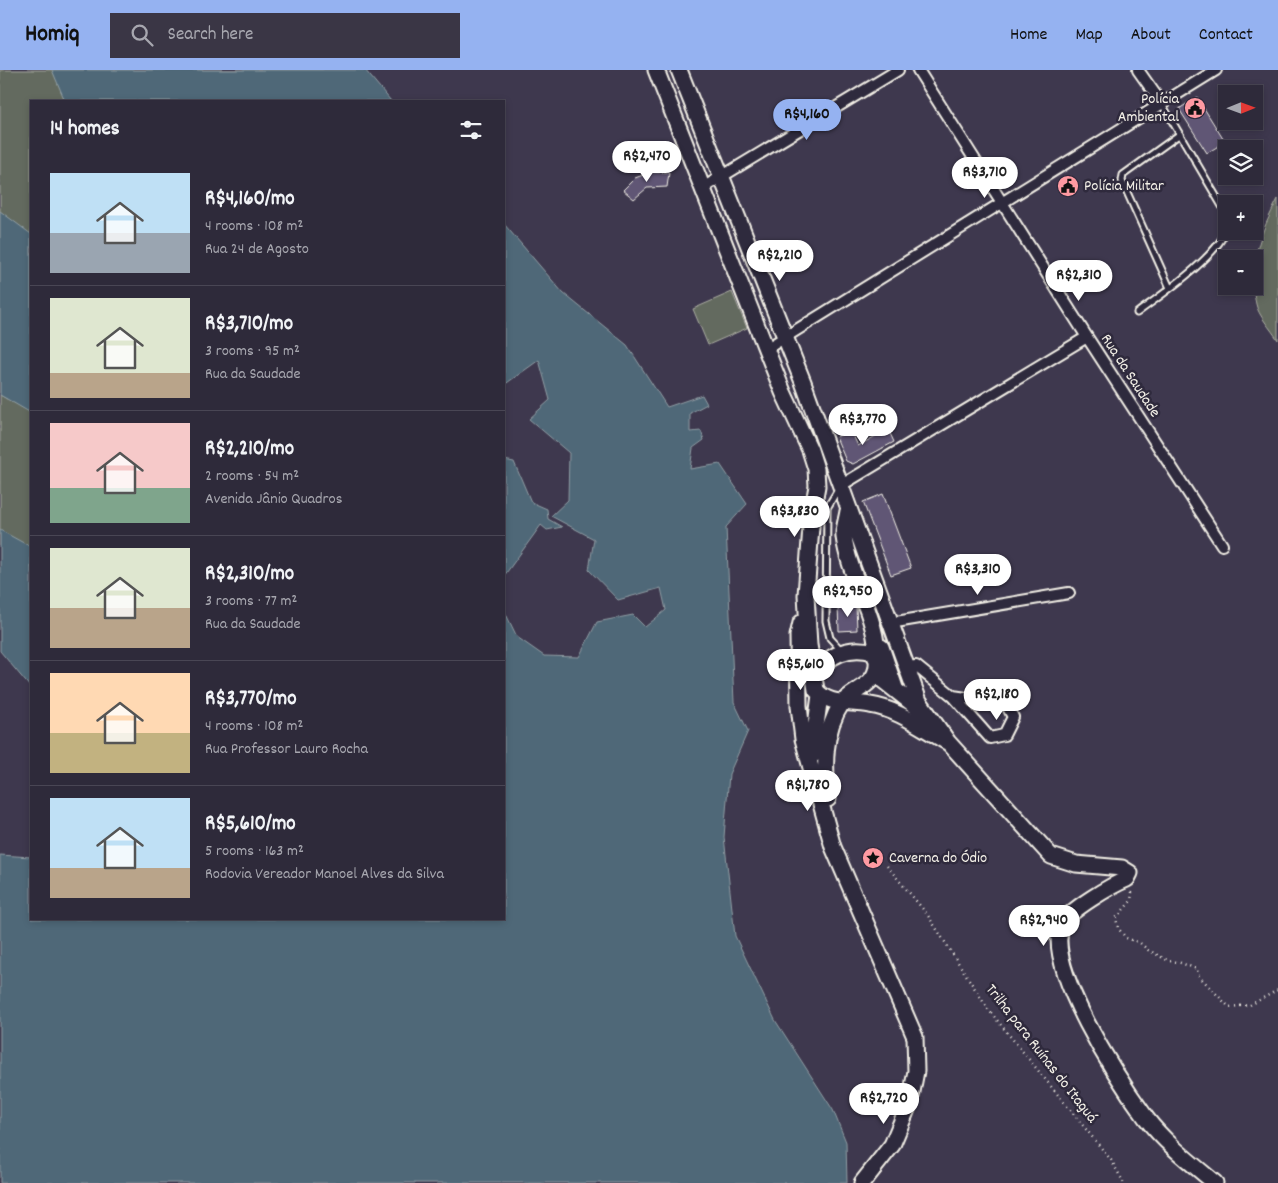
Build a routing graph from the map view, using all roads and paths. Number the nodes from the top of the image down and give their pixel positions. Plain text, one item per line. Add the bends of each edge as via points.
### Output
1 (656, 70) edge
2 (679, 70) edge
3 (898, 70) edge
4 (918, 70) edge
5 (1138, 70) edge
6 (1216, 70) edge
7 (1162, 104) junction
8 (1180, 134) junction
9 (723, 177) junction
10 (702, 189) junction
11 (1218, 199) edge
12 (1002, 203) junction
13 (1223, 240) edge
14 (1170, 288) junction
15 (1137, 313) dead end
16 (1087, 337) junction
17 (785, 338) junction
18 (766, 349) junction
19 (803, 382) junction
20 (783, 392) junction
21 (840, 486) junction
22 (848, 508) junction
23 (827, 537) junction
24 (810, 542) junction
25 (1222, 545) dead end
26 (1069, 593) dead end
27 (806, 595) junction
28 (890, 623) junction
29 (875, 633) junction
30 (842, 652) junction
31 (876, 667) junction
32 (906, 667) junction
33 (814, 675) junction
34 (895, 688) junction
35 (820, 695) junction
36 (953, 696) junction
37 (843, 702) junction
38 (870, 705) junction
39 (935, 722) junction
40 (948, 742) junction
41 (812, 770) junction
42 (833, 847) junction
43 (887, 866) dead end
44 (1123, 881) junction
45 (1278, 990) edge
46 (862, 1183) edge
47 (1124, 1183) edge
48 (1215, 1183) edge

1 - 10 main road
2 - 9 main road
3 - 9 street
4 - 12 street, Rua da Saudade
5 - 7 street
6 - 7 street
7 - 8 lane
7 - 12 street
8 - 11 lane
8 - 14 lane via 1123,175 1122,181
9 - 10 street
9 - 17 main road
10 - 18 main road
12 - 16 street, Rua da Saudade
12 - 17 street
13 - 14 lane
14 - 15 lane
16 - 21 street
16 - 25 street, Rua da Saudade
17 - 18 street
17 - 19 main road
18 - 20 main road
19 - 20 main road
19 - 21 main road
20 - 24 main road via 816,469 818,486
21 - 22 main road
21 - 23 lane via 827,508
22 - 28 main road
22 - 29 main road via 844,536
23 - 24 lane
23 - 30 lane via 826,621 830,638
24 - 27 main road
26 - 28 street
27 - 33 main road
27 - 41 main road via 798,636 799,706 803,739
28 - 32 main road
29 - 31 main road
29 - 34 main road
30 - 31 main road via 860,648 873,652
30 - 33 main road via 824,662
31 - 34 main road
31 - 37 main road via 863,688
32 - 34 main road
32 - 36 street via 916,666
32 - 39 main road via 920,701
33 - 35 main road
34 - 38 main road
34 - 39 main road
35 - 37 main road via 829,701
35 - 41 main road via 812,746
36 - 36 street via 1006,704 1013,717 1004,735 990,738
37 - 38 main road
37 - 42 main road via 826,745 824,768
38 - 40 main road via 896,712
39 - 40 main road
40 - 44 main road via 1051,856 1076,864 1126,869 1130,876
41 - 42 main road
42 - 46 main road via 915,1037 916,1071 910,1102 892,1145
43 - 47 path, Trilha para Ruínas do Itaguá via 927,914 988,1009 1110,1160
44 - 45 path via 1130,886 1133,897 1119,912 1116,922 1126,938 1169,961 1197,969 1198,976 1229,1007 1250,1005
44 - 48 main road via 1066,918 1059,935 1061,961 1085,1022 1146,1117 1182,1155

